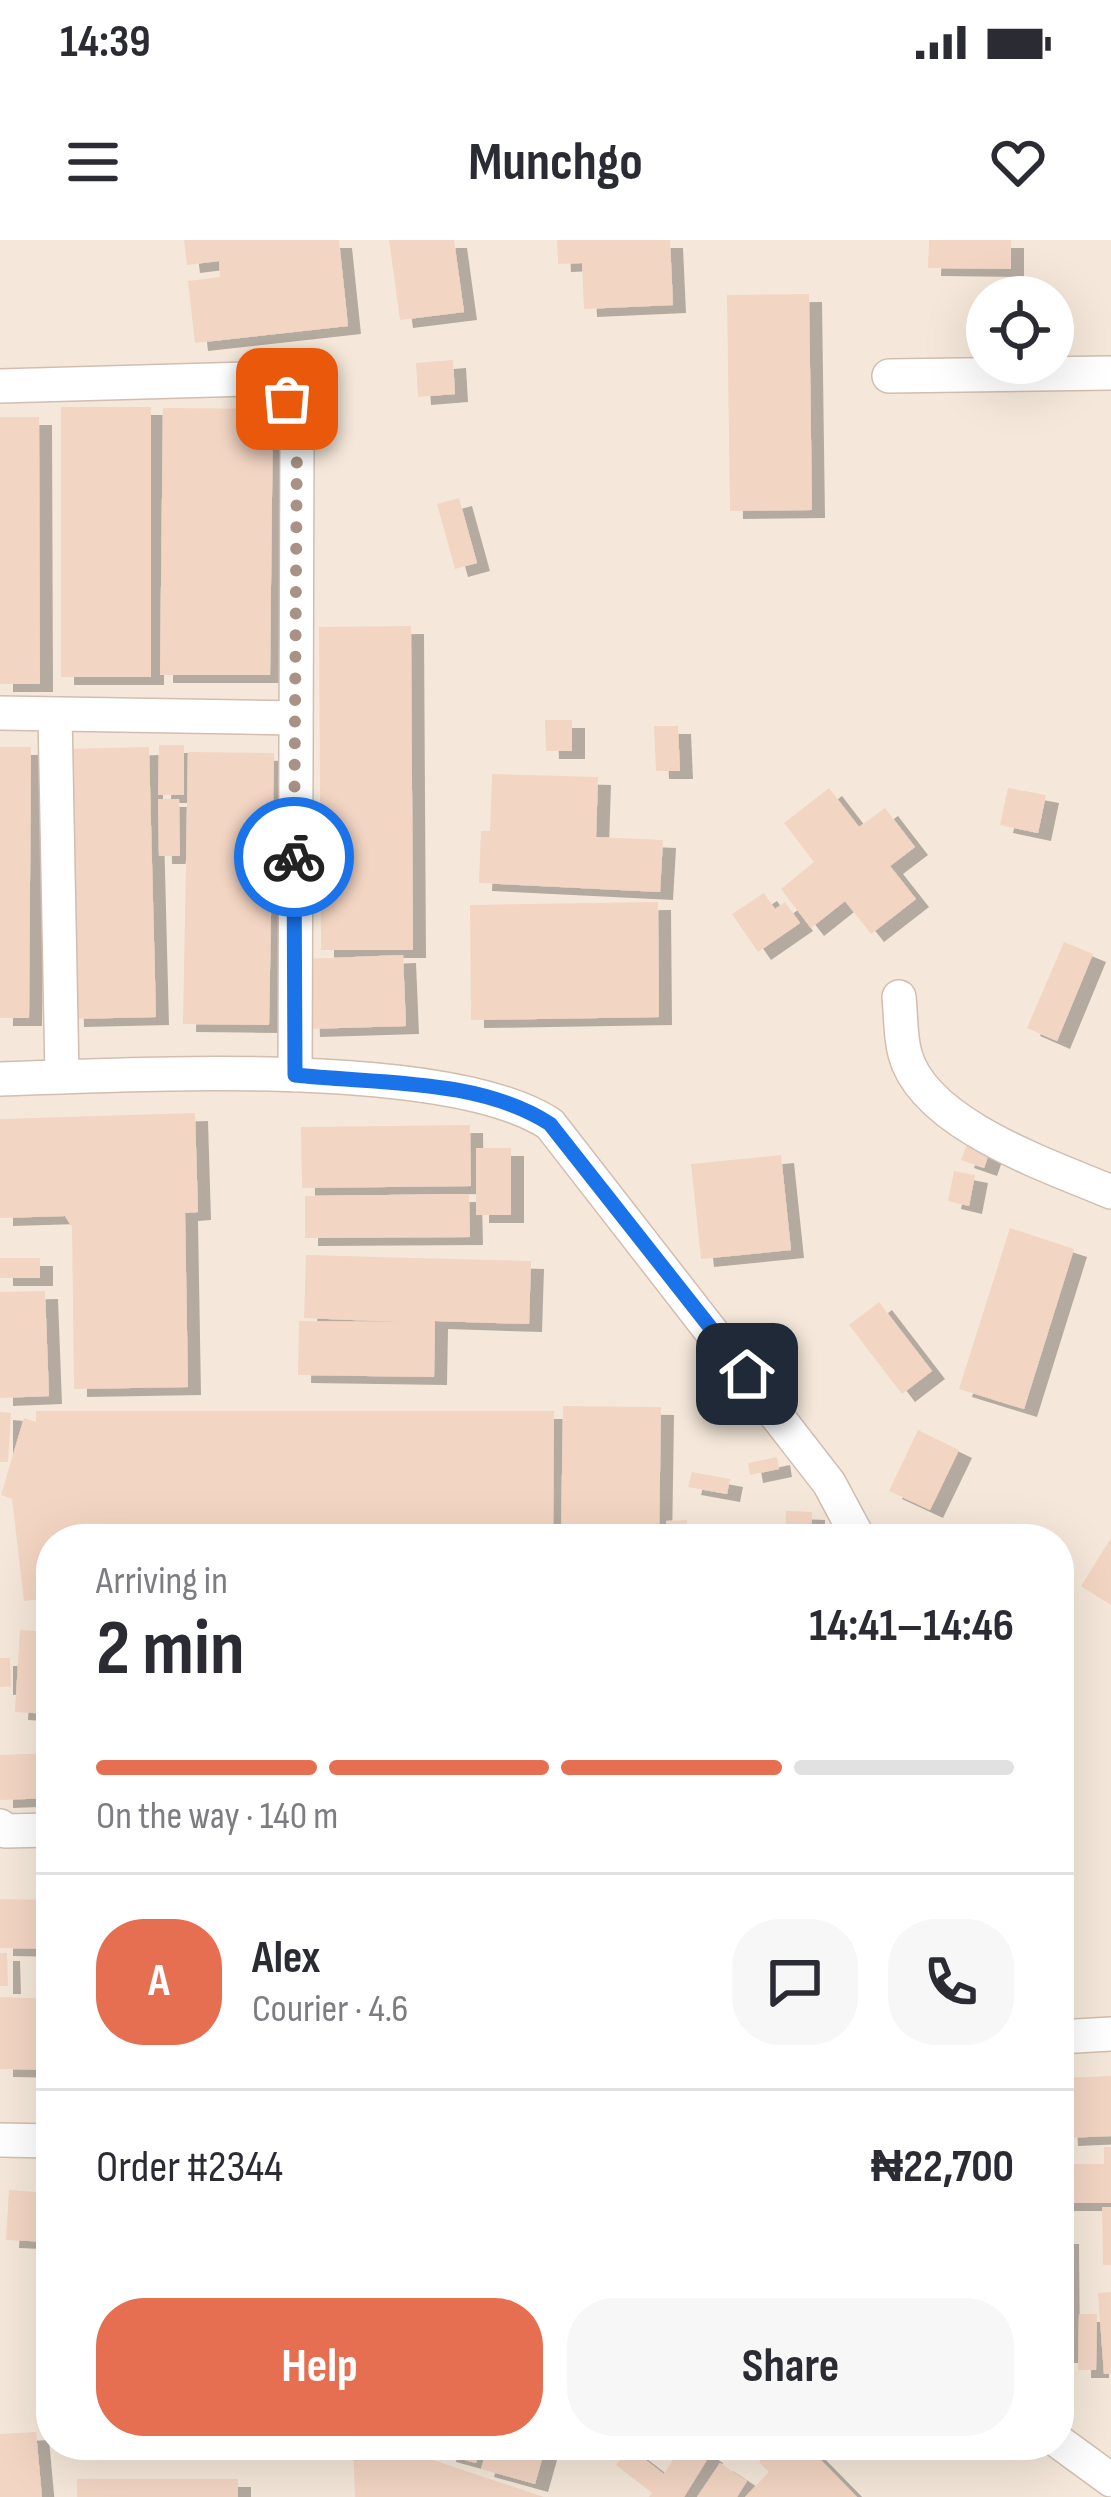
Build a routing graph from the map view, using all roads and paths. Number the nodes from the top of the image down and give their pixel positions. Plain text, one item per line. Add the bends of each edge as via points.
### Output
1 (1111, 374) edge
2 (889, 376) dead end
3 (0, 386) edge
4 (0, 713) edge
5 (55, 714) junction
6 (293, 718) junction
7 (899, 997) dead end
8 (295, 1075) junction
9 (62, 1077) junction
10 (0, 1079) edge
11 (1111, 1192) edge
12 (851, 1524) edge
13 (0, 1826) edge
14 (36, 1830) edge
15 (1111, 2034) edge
16 (1074, 2036) edge
17 (0, 2140) edge
18 (36, 2141) edge
19 (1074, 2453) edge
20 (1111, 2480) edge

1 - 2 street
3 - 6 street via 248,379 287,399 297,434
4 - 5 street
5 - 6 street
5 - 9 street
6 - 8 street
7 - 11 street via 905,1054 917,1080 948,1110 1006,1148
8 - 9 street
8 - 12 street via 483,1094 550,1124 829,1483
9 - 10 street
13 - 14 street
15 - 16 street
17 - 18 street
19 - 20 street

